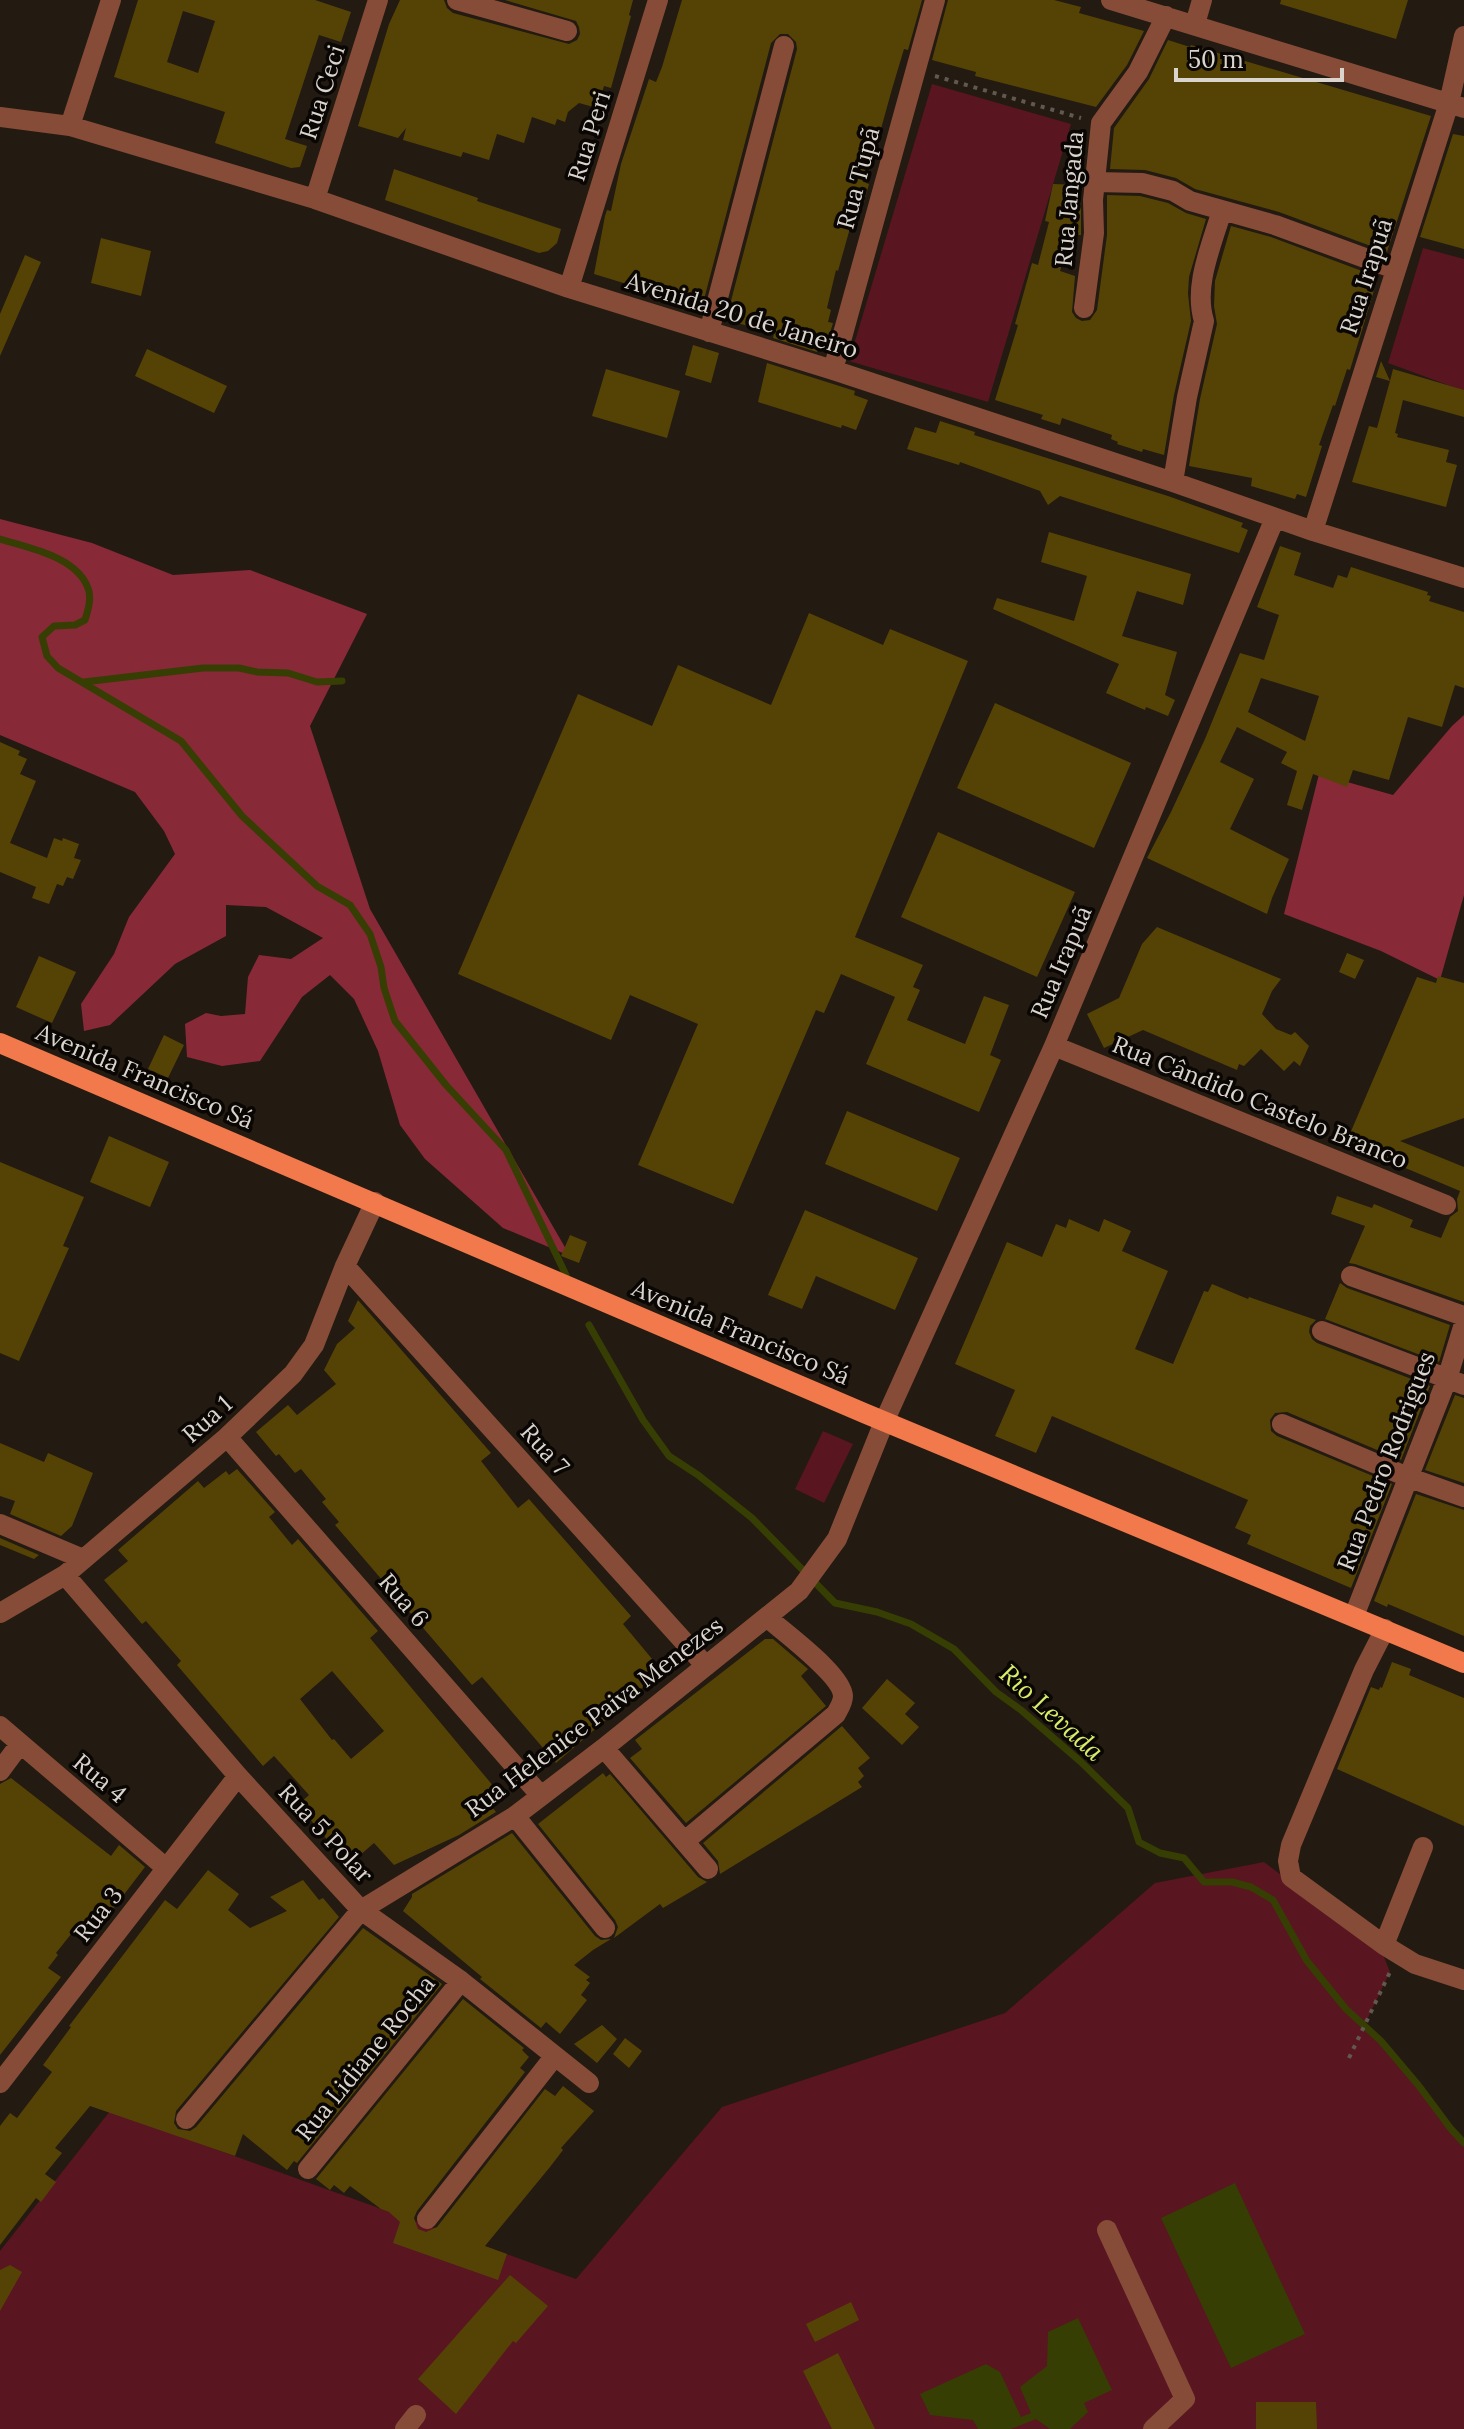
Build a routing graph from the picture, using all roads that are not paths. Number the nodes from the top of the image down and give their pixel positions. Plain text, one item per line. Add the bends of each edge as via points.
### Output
1 (111, 0) edge
2 (378, 0) edge
3 (457, 0) edge
4 (658, 0) edge
5 (935, 0) edge
6 (1111, 0) edge
7 (1202, 0) edge
8 (1166, 16) junction
9 (1195, 24) junction
10 (567, 31) dead end
11 (1464, 36) edge
12 (784, 46) dead end
13 (1456, 105) edge
14 (0, 117) edge
15 (70, 126) junction
16 (1095, 182) junction
17 (315, 199) junction
18 (1222, 210) junction
19 (1395, 269) junction
20 (569, 288) junction
21 (1084, 308) dead end
22 (709, 332) junction
23 (833, 370) junction
24 (1173, 482) junction
25 (1275, 518) junction
26 (1313, 531) junction
27 (1464, 578) edge
28 (0, 1043) edge
29 (1054, 1046) junction
30 (375, 1202) junction
31 (1446, 1205) dead end
32 (345, 1266) junction
33 (1351, 1276) dead end
34 (1464, 1316) edge
35 (1464, 1324) edge
36 (1322, 1331) dead end
37 (1456, 1382) edge
38 (884, 1422) junction
39 (1282, 1424) dead end
40 (227, 1437) junction
41 (1410, 1478) junction
42 (1464, 1497) edge
43 (0, 1524) edge
44 (83, 1559) junction
45 (65, 1575) junction
46 (0, 1613) edge
47 (1354, 1616) junction
48 (767, 1617) junction
49 (1385, 1629) junction
50 (1464, 1663) edge
51 (706, 1666) junction
52 (0, 1726) edge
53 (20, 1744) junction
54 (604, 1748) junction
55 (0, 1771) edge
56 (238, 1776) junction
57 (541, 1796) junction
58 (515, 1816) junction
59 (685, 1841) junction
60 (1423, 1847) dead end
61 (166, 1868) junction
62 (708, 1869) dead end
63 (361, 1910) junction
64 (605, 1928) dead end
65 (1384, 1945) junction
66 (1464, 1980) edge
67 (461, 1981) junction
68 (554, 2057) junction
69 (0, 2083) edge
70 (589, 2083) dead end
71 (186, 2119) dead end
72 (308, 2169) dead end
73 (427, 2219) dead end
74 (1107, 2230) dead end
75 (1153, 2429) edge

1 - 15 street
2 - 17 street, Rua Ceci
3 - 10 street
4 - 20 street, Rua Peri
5 - 23 street, Rua Tupã
6 - 8 street
7 - 9 street
8 - 9 street
8 - 16 street, Rua Jangada via 1138,72 1101,123
9 - 13 street
11 - 13 street, Rua Irapuã
12 - 22 street
13 - 19 street, Rua Irapuã
14 - 15 street, Avenida 20 de Janeiro
15 - 17 street, Avenida 20 de Janeiro
16 - 18 street via 1142,183
16 - 21 street, Rua Jangada
17 - 20 street, Avenida 20 de Janeiro
18 - 19 street
18 - 24 street via 1200,282 1204,321
19 - 26 street, Rua Irapuã
20 - 22 street, Avenida 20 de Janeiro
22 - 23 street, Avenida 20 de Janeiro
23 - 24 street, Avenida 20 de Janeiro
24 - 25 street, Avenida 20 de Janeiro
25 - 26 street, Avenida 20 de Janeiro
25 - 29 street, Rua Irapuã
26 - 27 street, Avenida 20 de Janeiro
28 - 30 main road, Avenida Francisco Sá
29 - 31 street, Rua Cândido Castelo Branco
29 - 38 street, Rua Irapuã
30 - 32 street, Rua 1
30 - 38 main road, Avenida Francisco Sá
32 - 40 street, Rua 1 via 303,1362
32 - 51 street, Rua 7
33 - 34 street
35 - 37 street, Rua Pedro Rodrigues
36 - 37 street
37 - 41 street, Rua Pedro Rodrigues
38 - 47 main road, Avenida Francisco Sá
38 - 48 street, Rua Helenice Paiva Menezes via 837,1539 799,1591
39 - 41 street
40 - 44 street, Rua 1
40 - 57 street, Rua 6
41 - 42 street
41 - 47 street, Rua Pedro Rodrigues
43 - 44 street
44 - 45 street, Rua 1
45 - 46 street, Rua 1
45 - 56 street, Rua 5 Polar
47 - 49 main road, Avenida Francisco Sá
48 - 51 street, Rua Helenice Paiva Menezes
48 - 59 street via 835,1676 842,1704
49 - 50 main road, Avenida Francisco Sá
49 - 65 street via 1288,1861 1291,1877
51 - 54 street, Rua Helenice Paiva Menezes
52 - 53 street, Rua 4
53 - 55 street
53 - 61 street, Rua 4
54 - 57 street, Rua Helenice Paiva Menezes
54 - 59 street
56 - 61 street, Rua 3
56 - 63 street, Rua 5 Polar
57 - 58 street, Rua Helenice Paiva Menezes
58 - 63 street, Rua Helenice Paiva Menezes
58 - 64 street
59 - 62 street
60 - 65 street
61 - 69 street, Rua 3
63 - 67 street, Rua 5 Polar
63 - 71 street, Rua Helenice Paiva Menezes
65 - 66 street via 1415,1964
67 - 68 street, Rua 5 Polar
67 - 72 street, Rua Lidiane Rocha
68 - 70 street, Rua 5 Polar
68 - 73 street
74 - 75 street via 1185,2399

